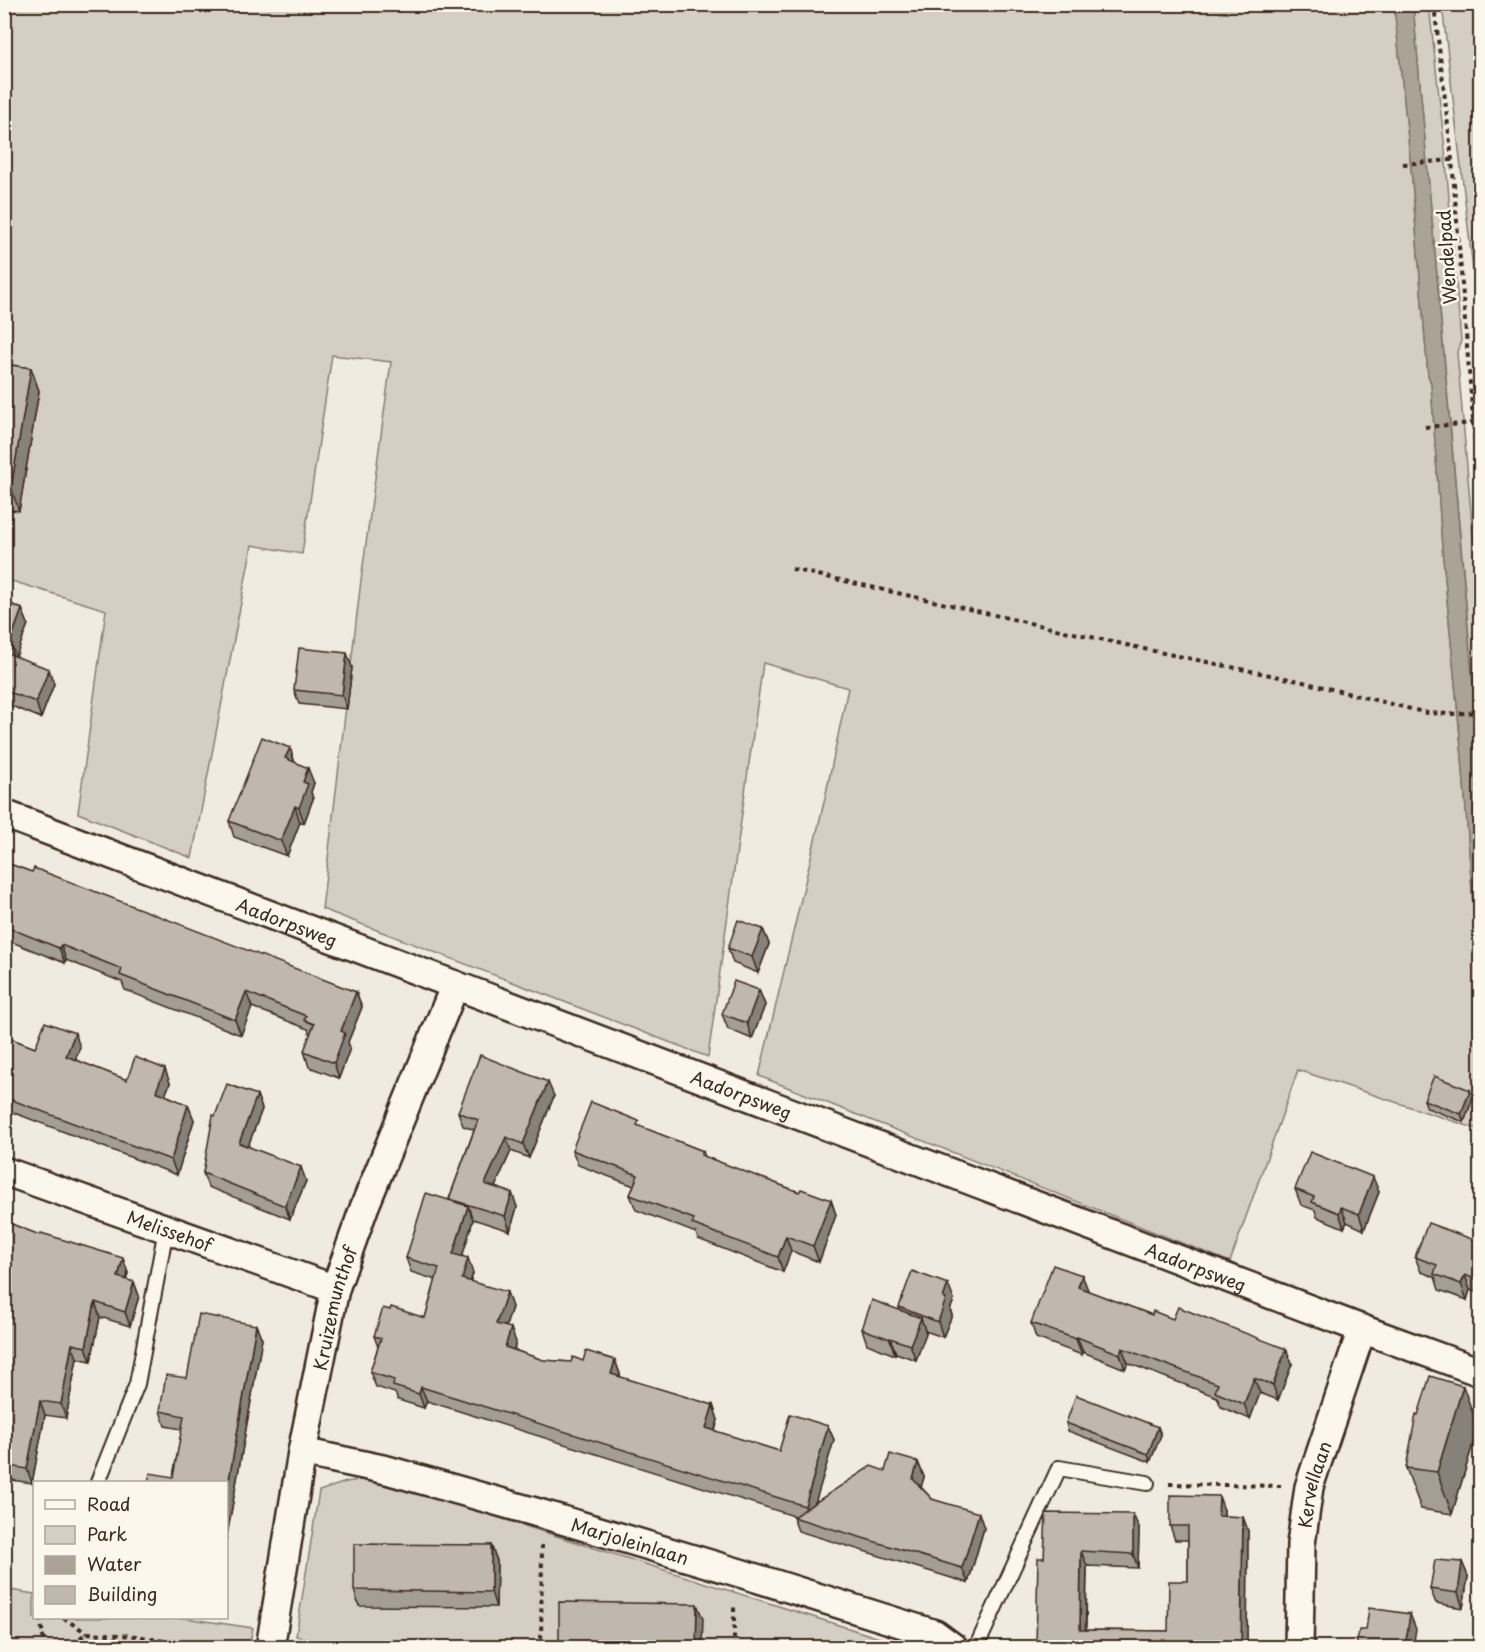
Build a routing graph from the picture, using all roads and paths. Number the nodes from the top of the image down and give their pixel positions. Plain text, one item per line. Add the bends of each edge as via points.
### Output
1 (1434, 4) edge
2 (1452, 160) junction
3 (1403, 164) dead end
4 (1473, 423) junction
5 (1425, 427) dead end
6 (1480, 507) edge
7 (792, 569) dead end
8 (1480, 712) edge
9 (4, 814) edge
10 (455, 985) junction
11 (4, 1171) edge
12 (166, 1229) junction
13 (335, 1289) junction
14 (1362, 1329) junction
15 (1480, 1372) edge
16 (302, 1452) junction
17 (98, 1481) edge
18 (1147, 1483) joint
19 (1309, 1487) junction
20 (543, 1514) junction
21 (740, 1573) junction
22 (40, 1619) edge
23 (66, 1619) edge
24 (87, 1633) junction
25 (45, 1647) edge
26 (66, 1647) edge
27 (200, 1647) edge
28 (270, 1647) edge
29 (541, 1647) edge
30 (734, 1647) edge
31 (954, 1647) edge
32 (976, 1647) edge
33 (1299, 1647) edge

1 - 2 path, Wendelpad
2 - 3 path
2 - 4 path, Wendelpad
4 - 5 path
4 - 6 path, Wendelpad
7 - 8 path via 1427,713
9 - 10 street, Aadorpsweg
10 - 13 street, Kruizemunthof
10 - 14 street, Aadorpsweg
11 - 12 street, Melissehof
12 - 13 street, Melissehof
12 - 17 lane via 137,1384
13 - 16 street, Kruizemunthof
14 - 15 street, Aadorpsweg
14 - 19 street, Kervellaan
16 - 20 street, Marjoleinlaan via 387,1470
16 - 28 street, Kruizemunthof
18 - 19 path
18 - 32 lane via 1059,1468
19 - 33 street, Kervellaan via 1301,1544
20 - 21 street, Marjoleinlaan
20 - 29 path
21 - 30 path via 734,1602
21 - 31 street, Marjoleinlaan via 934,1634
22 - 25 path
23 - 24 path
24 - 26 path
24 - 27 path via 137,1636

